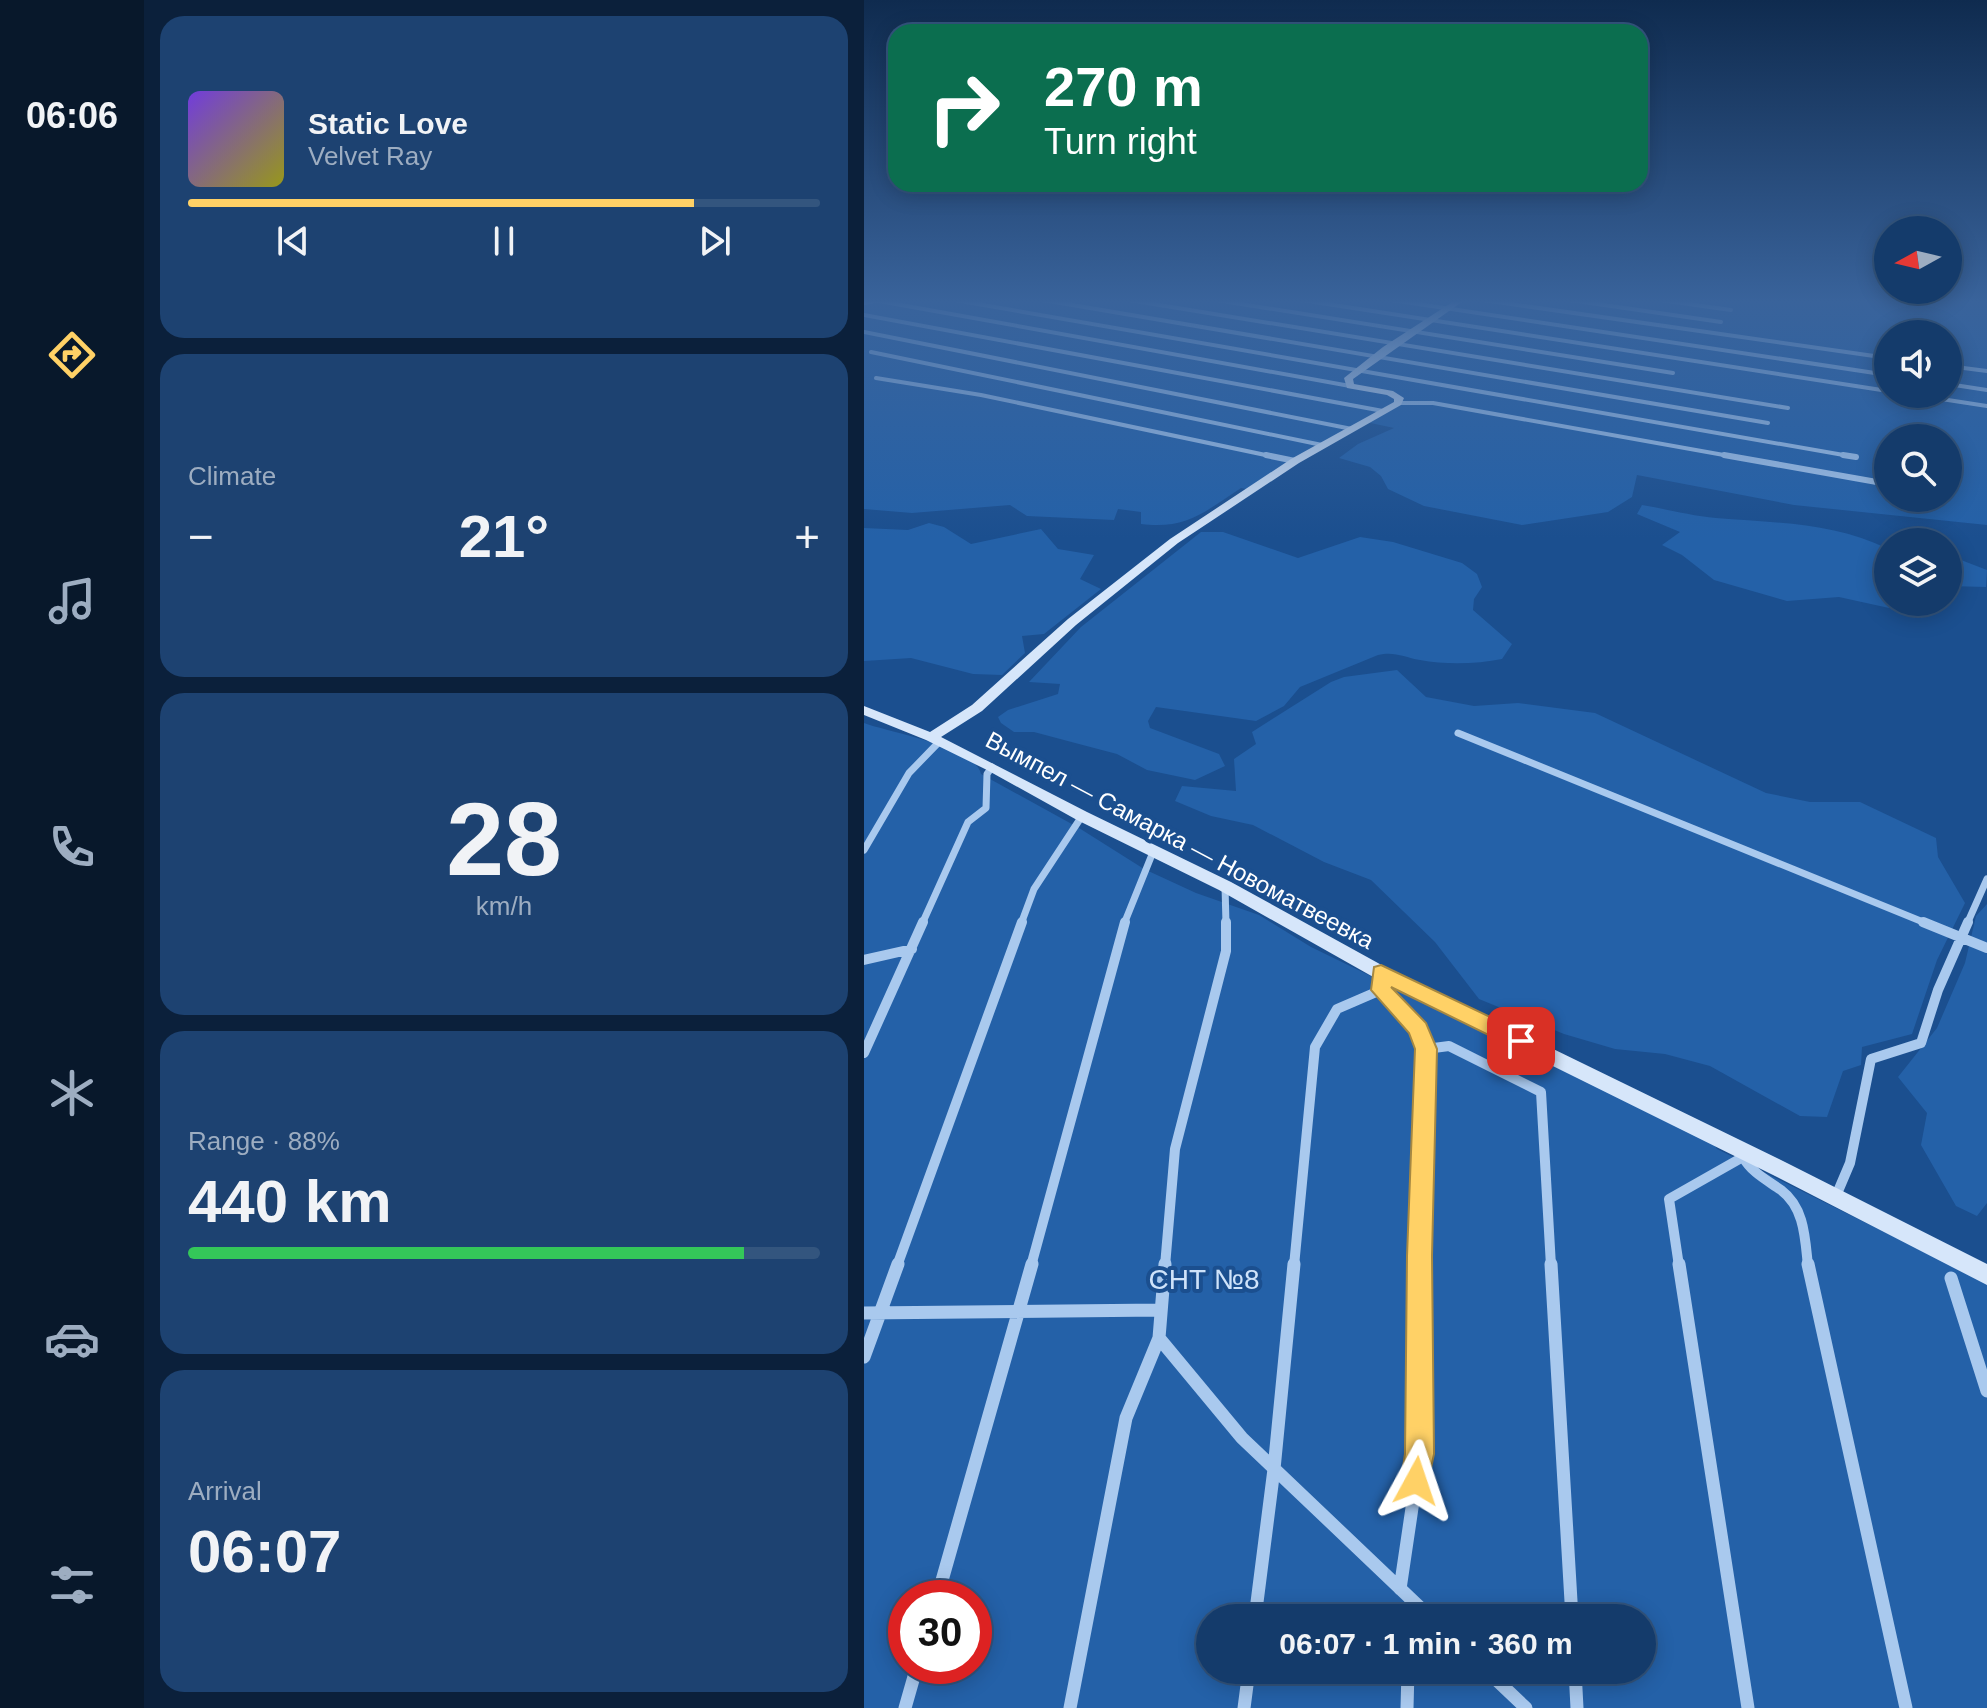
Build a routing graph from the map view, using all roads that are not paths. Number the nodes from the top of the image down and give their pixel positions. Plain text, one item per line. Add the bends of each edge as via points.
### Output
1 (880, 379) edge
2 (1001, 379) edge
3 (1099, 379) edge
4 (1208, 379) edge
5 (1310, 379) edge
6 (1348, 379) edge
7 (1407, 379) edge
8 (1504, 379) edge
9 (1608, 379) edge
10 (1809, 379) edge
11 (1350, 386) junction
12 (1962, 386) edge
13 (1874, 389) edge
14 (1987, 390) edge
15 (1962, 402) edge
16 (1398, 403) junction
17 (1987, 406) edge
18 (1788, 408) dead end
19 (1383, 411) junction
20 (1768, 423) dead end
21 (1352, 429) junction
22 (1322, 445) junction
23 (1856, 457) dead end
24 (1295, 461) junction
25 (1874, 482) edge
26 (864, 710) edge
27 (1458, 733) dead end
28 (936, 739) junction
29 (992, 767) junction
30 (1082, 816) junction
31 (864, 850) edge
32 (1153, 852) junction
33 (1987, 879) edge
34 (1225, 886) junction
35 (1960, 937) junction
36 (1987, 948) edge
37 (912, 949) junction
38 (864, 960) edge
39 (1381, 982) junction
40 (1426, 1049) junction
41 (864, 1053) edge
42 (1743, 1154) junction
43 (1836, 1197) junction
44 (1987, 1275) edge
45 (1951, 1278) dead end
46 (1160, 1310) junction
47 (1019, 1311) junction
48 (864, 1313) edge
49 (881, 1313) junction
50 (1159, 1338) junction
51 (864, 1357) edge
52 (1987, 1391) edge
53 (1274, 1469) junction
54 (942, 1580) edge
55 (1406, 1594) junction
56 (1257, 1604) edge
57 (1408, 1604) edge
58 (1416, 1604) edge
59 (1571, 1604) edge
60 (912, 1684) edge
61 (1247, 1684) edge
62 (1408, 1684) edge
63 (1501, 1684) edge
64 (1576, 1684) edge
65 (905, 1708) edge
66 (1070, 1708) edge
67 (1244, 1708) edge
68 (1407, 1708) edge
69 (1526, 1708) edge
70 (1577, 1708) edge
71 (1748, 1708) edge
72 (1906, 1708) edge

1 - 24 street
2 - 22 street
3 - 21 street
4 - 19 street
5 - 11 street
6 - 11 street
7 - 23 street
8 - 20 street
9 - 18 street
10 - 13 street
11 - 16 street via 1397,396
12 - 14 street
15 - 17 street
16 - 19 street
16 - 25 street via 1433,403
19 - 21 street
21 - 22 street
22 - 24 street
24 - 28 street via 1174,541
26 - 28 street, Вымпел — Самарка — Новоматвеевка
27 - 35 street
28 - 29 street, Вымпел — Самарка — Новоматвеевка
28 - 31 street via 909,773
29 - 30 street, Вымпел — Самарка — Новоматвеевка
29 - 37 street via 986,808 968,822
30 - 32 street, Вымпел — Самарка — Новоматвеевка
30 - 49 street via 1034,889
32 - 34 street, Вымпел — Самарка — Новоматвеевка
32 - 47 street via 1117,945
33 - 35 street
34 - 39 street, Вымпел — Самарка — Новоматвеевка
34 - 46 street via 1226,951 1175,1149
35 - 36 street
35 - 43 street via 1921,1043 1871,1059 1850,1163
37 - 38 street
37 - 41 street
39 - 40 street via 1418,1029
39 - 42 street, Вымпел — Самарка — Новоматвеевка
39 - 53 street via 1337,1009 1315,1047
40 - 55 street via 1420,1454
40 - 59 street via 1449,1046 1541,1092
42 - 43 street, Вымпел — Самарка — Новоматвеевка
42 - 71 street via 1669,1199
42 - 72 street via 1746,1165 1798,1209
43 - 44 street, Вымпел — Самарка — Новоматвеевка
45 - 52 street
46 - 47 street
46 - 50 street
47 - 49 street
47 - 54 street
48 - 49 street
49 - 51 street
50 - 53 street
50 - 66 street via 1126,1418
53 - 55 street
53 - 56 street
55 - 57 street
55 - 58 street
60 - 65 street
61 - 67 street
62 - 68 street
63 - 69 street
64 - 70 street

